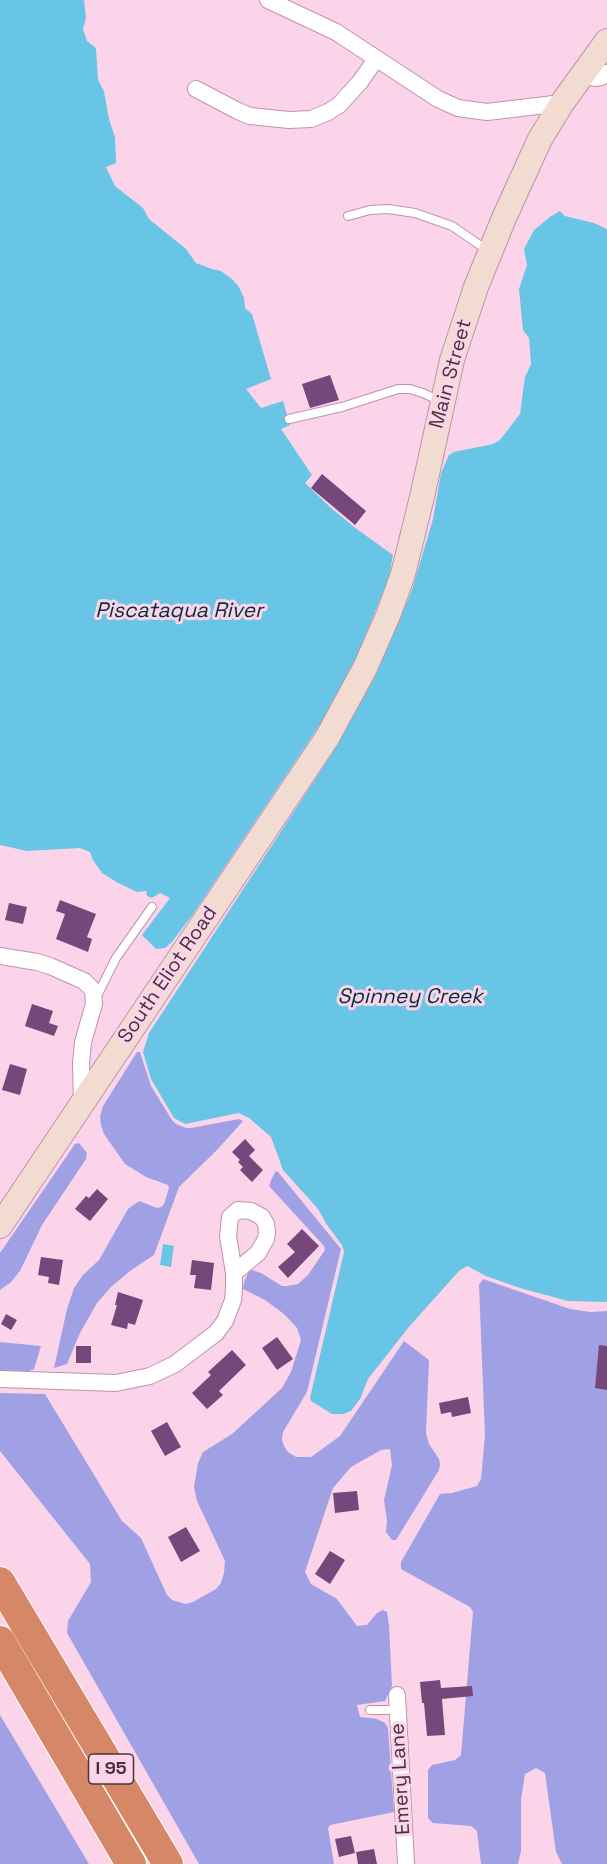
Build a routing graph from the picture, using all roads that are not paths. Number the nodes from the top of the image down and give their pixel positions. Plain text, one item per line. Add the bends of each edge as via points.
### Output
1 (268, 0) edge
2 (607, 41) edge
3 (376, 59) junction
4 (607, 73) edge
5 (581, 75) junction
6 (196, 89) dead end
7 (562, 103) junction
8 (348, 216) dead end
9 (490, 252) junction
10 (442, 402) junction
11 (288, 419) dead end
12 (336, 724) joint
13 (152, 907) dead end
14 (0, 956) edge
15 (94, 1003) junction
16 (82, 1104) junction
17 (0, 1226) edge
18 (234, 1273) dead end
19 (0, 1379) edge
20 (0, 1582) edge
21 (0, 1641) edge
22 (397, 1702) joint
23 (370, 1710) dead end
24 (131, 1864) edge
25 (168, 1864) edge
26 (406, 1864) edge

1 - 3 street via 336,32
2 - 5 main road, Main Street
3 - 6 street via 339,105 311,118 250,116
3 - 7 street via 458,108 487,112
4 - 5 street via 595,78
5 - 7 main road, Main Street
7 - 9 main road, Main Street via 540,139
8 - 9 lane via 388,209 415,213 452,226
9 - 10 main road, Main Street via 460,333
10 - 11 lane via 410,389 398,389
10 - 12 main road, Main Street via 403,574 369,659
12 - 16 main road, South Eliot Road
13 - 15 lane via 116,958
14 - 15 street via 37,962 84,981 93,990
15 - 16 street via 83,1042
16 - 17 main road, South Eliot Road
18 - 19 street via 229,1313 221,1327 161,1372 108,1384
20 - 25 highway, I 95
21 - 24 highway, I 95
22 - 23 lane
22 - 26 street, Emery Lane

